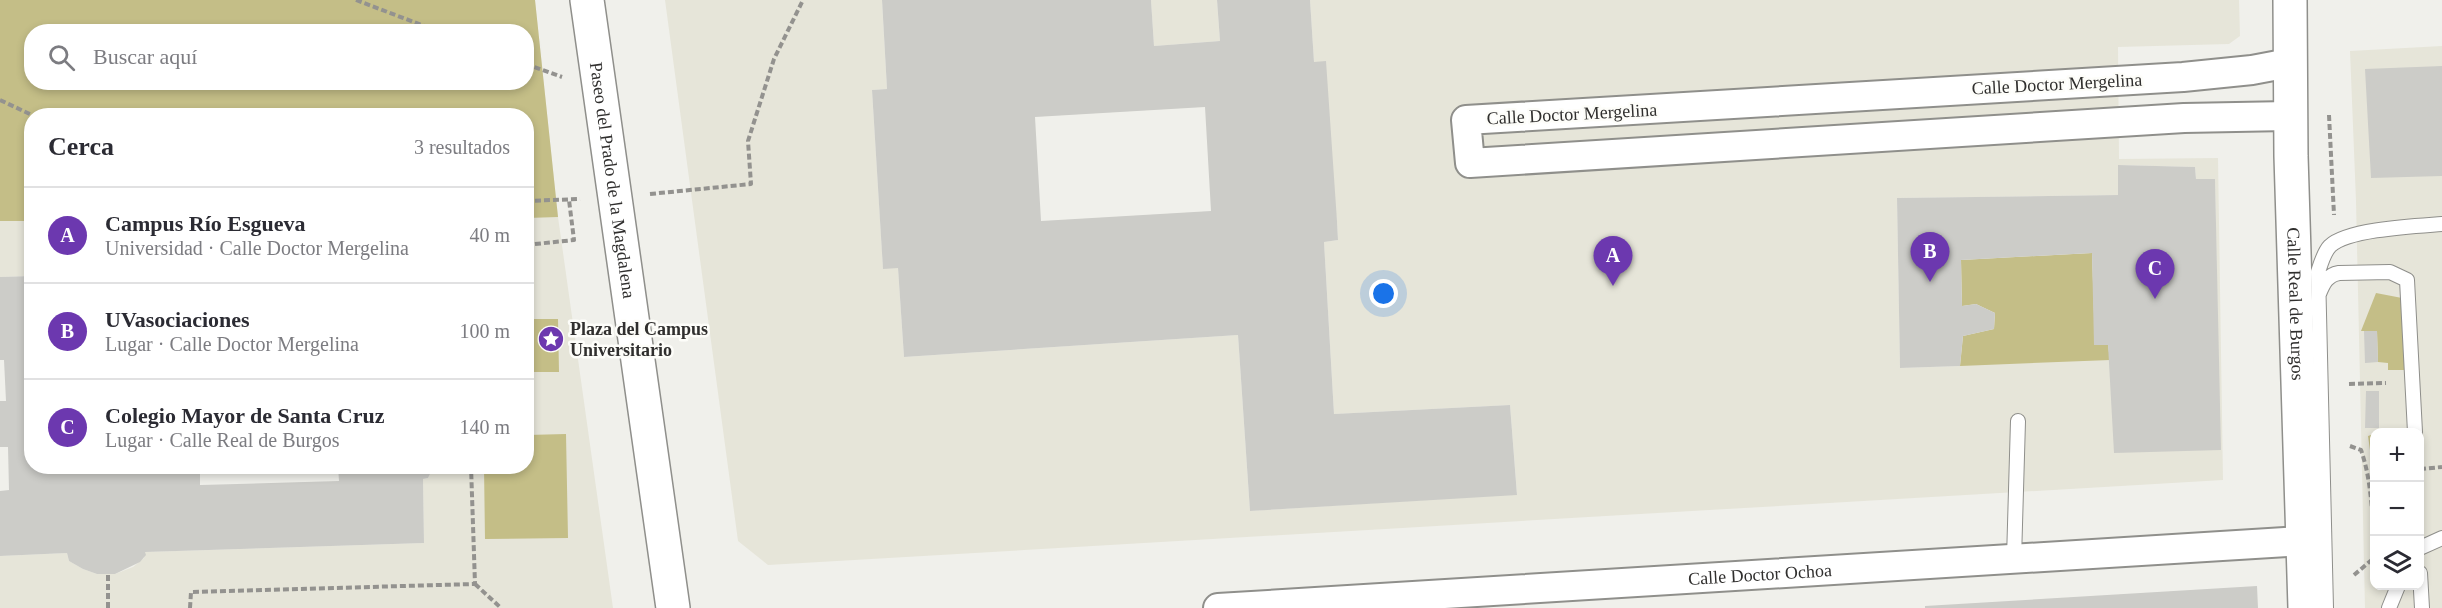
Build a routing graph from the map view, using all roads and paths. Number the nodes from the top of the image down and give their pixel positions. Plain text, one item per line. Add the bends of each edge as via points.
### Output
1 (356, 0) edge
2 (587, 0) edge
3 (803, 0) edge
4 (2290, 0) edge
5 (419, 24) edge
6 (2289, 63) junction
7 (534, 67) edge
8 (565, 78) dead end
9 (0, 100) edge
10 (2329, 106) dead end
11 (24, 111) edge
12 (2290, 116) junction
13 (615, 196) junction
14 (580, 199) dead end
15 (569, 200) junction
16 (534, 201) edge
17 (2442, 224) edge
18 (2336, 242) junction
19 (534, 244) edge
20 (2319, 296) junction
21 (2391, 383) dead end
22 (2349, 384) dead end
23 (2018, 421) dead end
24 (2415, 428) edge
25 (2350, 446) dead end
26 (2442, 467) edge
27 (2424, 469) edge
28 (471, 474) edge
29 (2370, 483) edge
30 (2442, 538) edge
31 (2302, 541) junction
32 (2424, 545) edge
33 (2014, 558) junction
34 (2370, 561) edge
35 (108, 574) dead end
36 (2354, 575) dead end
37 (475, 584) junction
38 (2396, 590) edge
39 (2421, 590) edge
40 (1450, 601) edge
41 (108, 608) edge
42 (190, 608) edge
43 (501, 608) edge
44 (673, 608) edge
45 (1218, 608) edge
46 (2305, 608) edge
47 (2326, 608) edge
48 (2389, 608) edge
49 (2422, 608) edge

1 - 5 path
2 - 13 street, Paseo del Prado de la Magdalena
3 - 13 path via 774,59 748,141 751,184
4 - 6 street, Calle Real de Burgos
6 - 12 street, Calle Real de Burgos
6 - 12 street, Calle Doctor Mergelina via 2183,77 1466,120 1470,163 2172,119
7 - 8 path
9 - 11 path
10 - 18 path
12 - 31 street, Calle Real de Burgos
13 - 44 street, Paseo del Prado de la Magdalena
14 - 15 path
15 - 16 path
15 - 19 path via 574,240
17 - 18 lane via 2368,231
18 - 20 lane via 2325,253 2318,272
20 - 24 lane via 2325,281 2339,273 2390,272 2407,280
20 - 47 lane
21 - 22 path
23 - 33 lane
25 - 29 path via 2361,450
26 - 27 path
28 - 37 path
30 - 32 lane
31 - 33 street, Calle Doctor Ochoa
31 - 46 street, Calle Real de Burgos
33 - 40 street, Calle Doctor Ochoa
34 - 36 path
35 - 41 path
37 - 42 path via 190,592
37 - 43 path
38 - 48 lane
39 - 49 lane
40 - 45 street, Calle Doctor Ochoa

